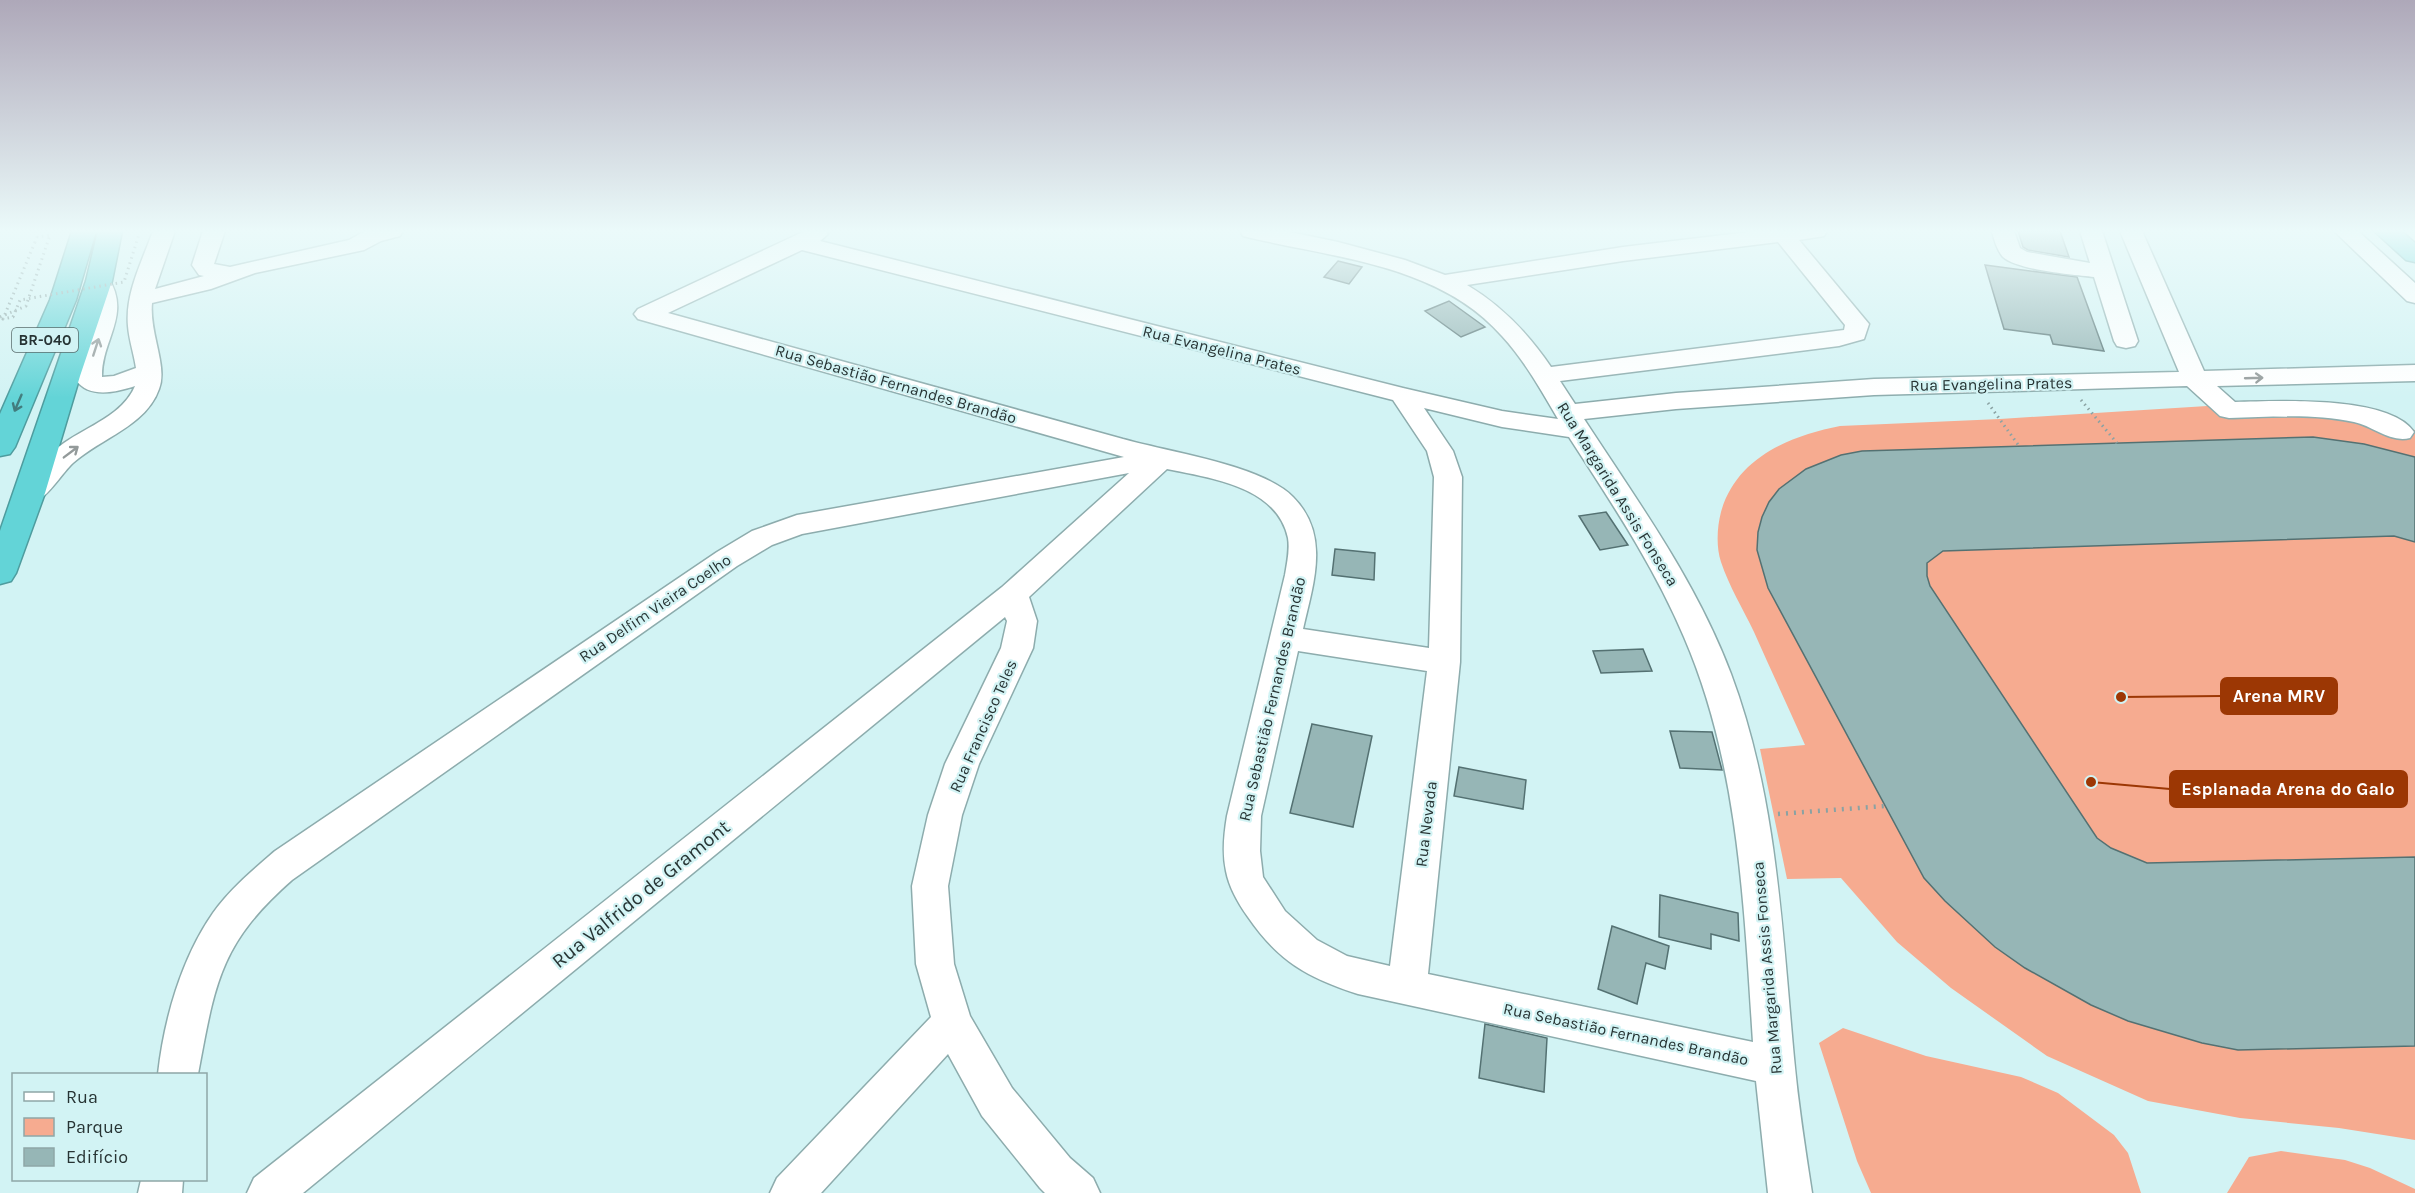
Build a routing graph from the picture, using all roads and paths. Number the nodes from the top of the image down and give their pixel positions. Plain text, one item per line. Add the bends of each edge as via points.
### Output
1 (16, 287) edge
2 (33, 287) edge
3 (68, 287) edge
4 (97, 287) edge
5 (97, 287) edge
6 (101, 287) edge
7 (145, 287) edge
8 (185, 287) edge
9 (703, 287) edge
10 (974, 287) edge
11 (1452, 287) edge
12 (1826, 287) edge
13 (2109, 287) edge
14 (2155, 287) edge
15 (141, 299) junction
16 (0, 317) edge
17 (46, 337) junction
18 (2126, 341) dead end
19 (151, 370) junction
20 (2415, 373) edge
21 (1545, 375) junction
22 (88, 377) junction
23 (2195, 380) junction
24 (2066, 382) junction
25 (0, 383) edge
26 (1974, 384) junction
27 (1402, 395) junction
28 (1573, 422) junction
29 (50, 429) junction
30 (2401, 432) dead end
31 (2117, 443) dead end
32 (2019, 446) dead end
33 (0, 447) edge
34 (1162, 459) junction
35 (30, 493) junction
36 (0, 573) edge
37 (1013, 594) junction
38 (1284, 638) junction
39 (1444, 662) junction
40 (1885, 806) dead end
41 (1750, 816) junction
42 (1407, 987) junction
43 (952, 1022) junction
44 (1775, 1066) junction
45 (178, 1073) edge
46 (269, 1193) edge
47 (792, 1193) edge
48 (1078, 1193) edge
49 (1790, 1193) edge

1 - 4 path, bridge via 3,319 13,317 20,300
2 - 16 path via 26,306
3 - 17 highway, BR-040
5 - 29 highway, BR-040
22 -> 6 street via 106,316
7 - 15 street
8 - 15 street
9 - 34 street, Rua Sebastião Fernandes Brandão via 645,314
10 - 27 street, Rua Evangelina Prates
11 - 21 street, Rua Margarida Assis Fonseca via 1478,301 1505,324
12 - 21 street via 1857,324 1855,334
13 - 18 street
14 - 23 street
15 - 19 street via 140,327
17 - 25 highway
17 -> 33 highway, BR-040
19 - 22 street via 113,384 93,384
35 -> 19 street via 57,462 131,410 143,397
23 -> 20 street, Rua Evangelina Prates
21 - 28 street, Rua Margarida Assis Fonseca
22 - 29 street
23 - 24 street, Rua Evangelina Prates
23 - 30 street via 2229,410 2337,412 2378,421
24 - 26 street, Rua Evangelina Prates
24 - 31 path
26 - 28 street, Rua Evangelina Prates via 1711,399
26 - 32 path
27 - 28 street, Rua Evangelina Prates via 1502,419
27 - 39 street, Rua Nevada via 1440,451 1448,477
28 - 41 street, Rua Margarida Assis Fonseca via 1669,571 1689,614 1726,709
29 - 35 highway, BR-040
34 - 37 street
34 - 38 street, Rua Sebastião Fernandes Brandão via 1264,487 1296,519 1302,539 1300,575
34 - 45 street, Rua Delfim Vieira Coelho via 797,525 762,538 727,558 288,862 246,901 225,926 207,961
35 - 36 highway, BR-040
37 - 43 street, Rua Francisco Teles via 1022,621 1017,648 963,764 945,815 930,886 935,964
37 - 46 street, Rua Valfrido de Gramont
38 - 39 street
38 - 42 street, Rua Sebastião Fernandes Brandão via 1244,816 1244,872 1255,898 1290,943 1331,969
39 - 42 street, Rua Nevada
40 - 41 path
41 - 44 street, Rua Margarida Assis Fonseca via 1758,859
42 - 44 street, Rua Sebastião Fernandes Brandão
43 - 47 street
43 - 48 street, Rua Francisco Teles via 997,1102 1055,1173
44 - 49 street, Rua Margarida Assis Fonseca

